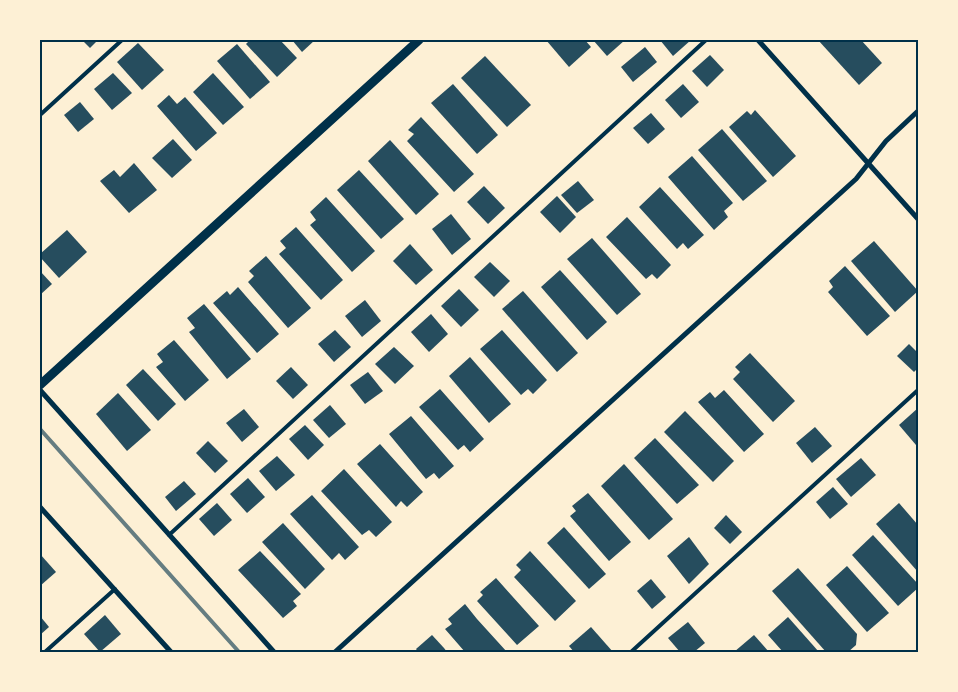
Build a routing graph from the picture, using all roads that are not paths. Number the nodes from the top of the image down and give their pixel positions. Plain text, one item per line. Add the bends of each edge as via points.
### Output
1 (122, 40) edge
2 (419, 40) edge
3 (706, 40) edge
4 (758, 40) edge
5 (918, 111) edge
6 (40, 115) edge
7 (868, 163) junction
8 (918, 219) edge
9 (40, 385) edge
10 (40, 390) edge
11 (918, 390) edge
12 (40, 506) edge
13 (169, 534) junction
14 (115, 589) junction
15 (45, 652) edge
16 (171, 652) edge
17 (274, 652) edge
18 (335, 652) edge
19 (631, 652) edge

1 - 6 lane
2 - 9 street
3 - 13 lane
4 - 7 street
5 - 7 street via 886,140
7 - 8 street
7 - 18 street via 846,188
10 - 13 street
11 - 19 lane
12 - 14 street
13 - 17 street
14 - 15 lane
14 - 16 street

